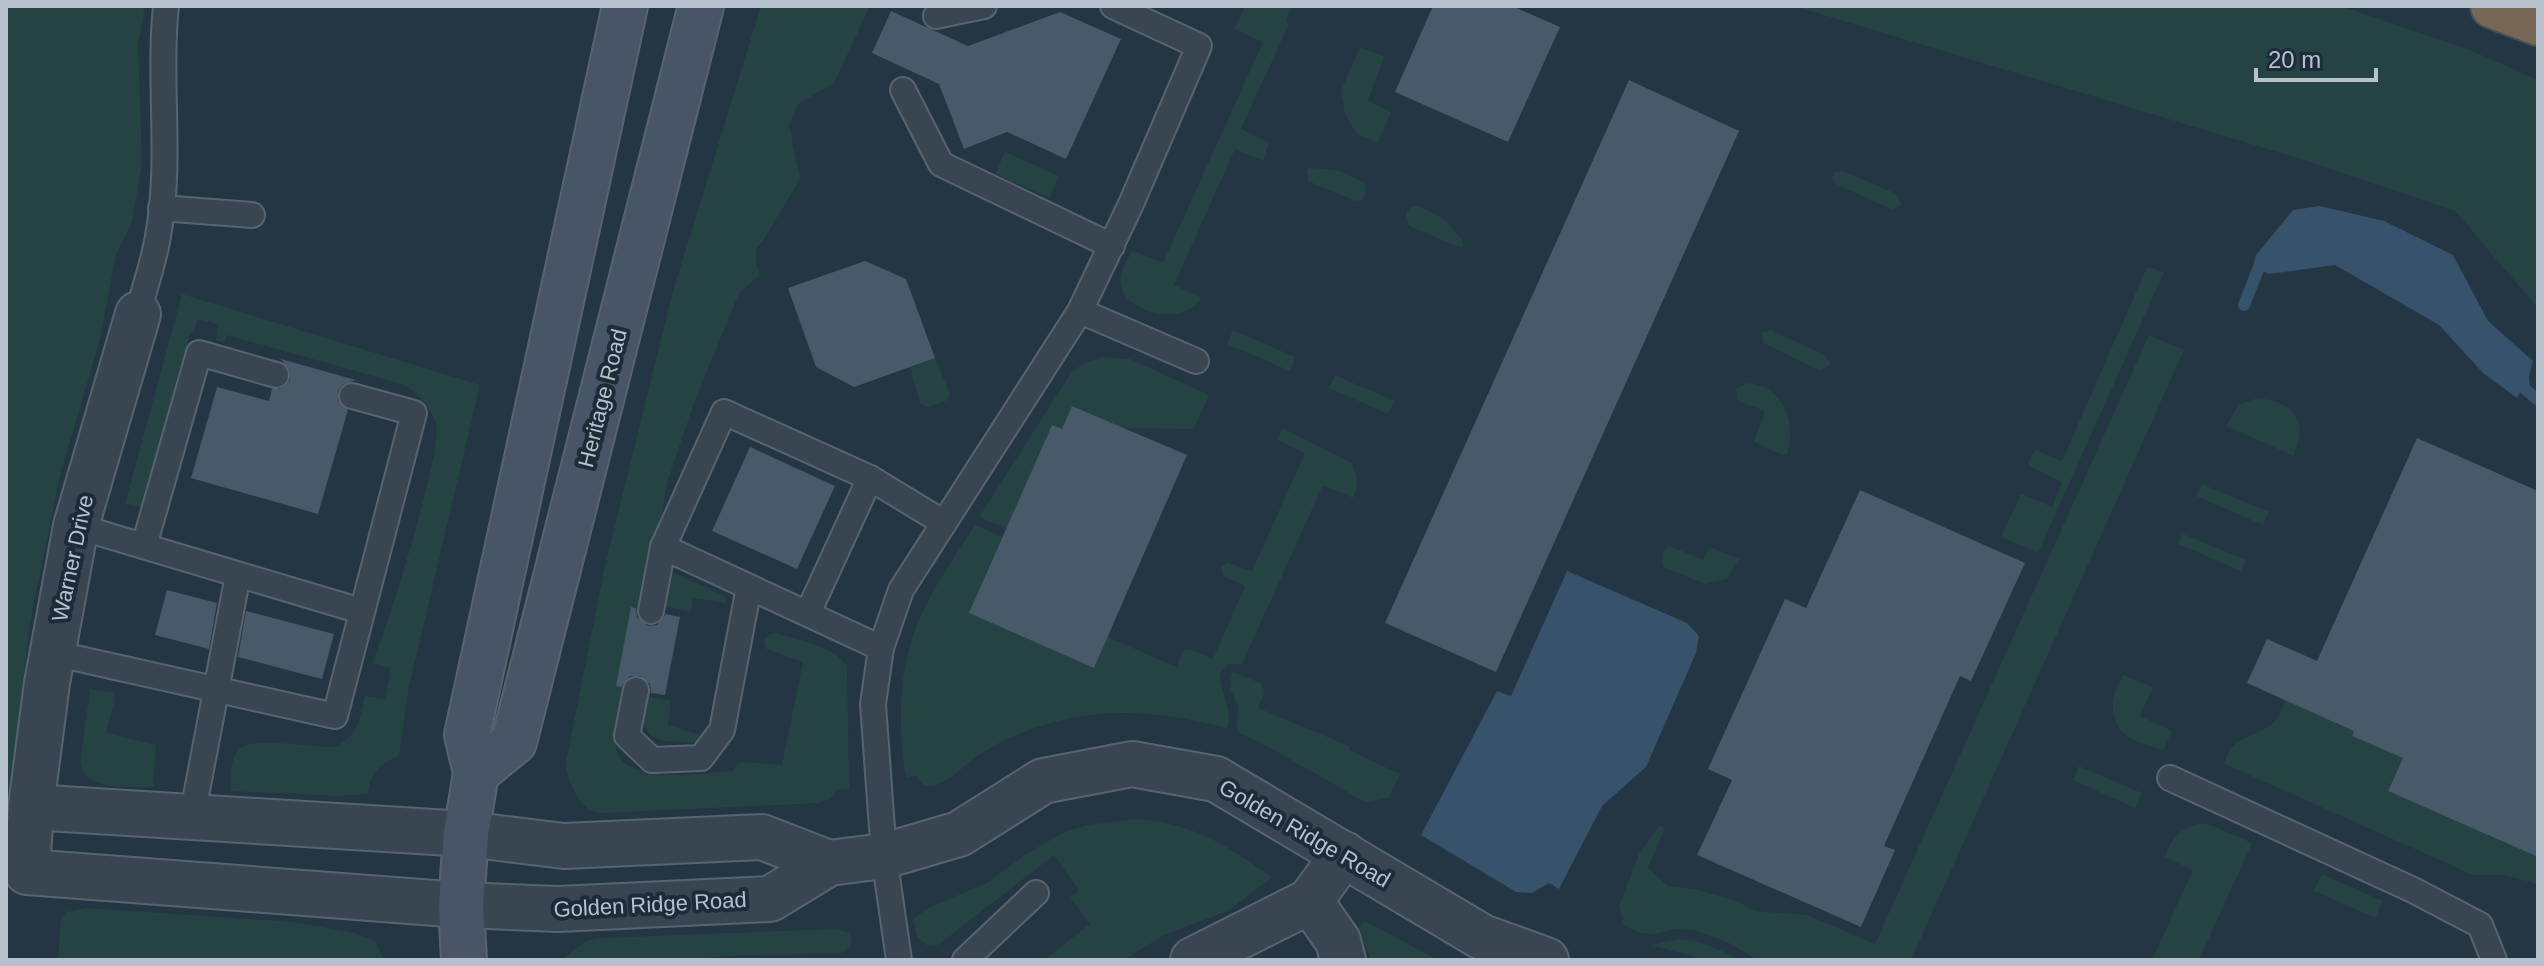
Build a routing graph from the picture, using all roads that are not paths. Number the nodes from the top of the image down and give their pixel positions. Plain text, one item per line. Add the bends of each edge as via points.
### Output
1 (166, 6) edge
2 (625, 6) edge
3 (701, 6) edge
4 (984, 6) edge
5 (1113, 6) edge
6 (2493, 6) edge
7 (936, 16) dead end
8 (2538, 23) edge
9 (903, 90) dead end
10 (161, 208) junction
11 (252, 215) dead end
12 (1112, 246) junction
13 (1080, 311) junction
14 (138, 314) joint
15 (1196, 361) dead end
16 (276, 375) dead end
17 (352, 396) dead end
18 (870, 478) junction
19 (944, 523) junction
20 (76, 526) junction
21 (144, 546) junction
22 (663, 547) junction
23 (238, 575) junction
24 (749, 587) junction
25 (361, 611) junction
26 (651, 611) dead end
27 (808, 613) junction
28 (881, 648) junction
29 (53, 653) junction
30 (217, 688) junction
31 (636, 690) dead end
32 (476, 773) junction
33 (2170, 778) dead end
34 (31, 807) junction
35 (192, 817) junction
36 (466, 834) junction
37 (1344, 854) junction
38 (884, 856) junction
39 (829, 863) junction
40 (1036, 893) dead end
41 (1310, 901) junction
42 (461, 905) junction
43 (464, 960) edge
44 (899, 960) edge
45 (965, 960) edge
46 (1193, 960) edge
47 (1343, 960) edge
48 (1546, 960) edge
49 (2494, 960) edge

1 - 10 lane
2 - 32 main road via 467,735
3 - 32 main road, Heritage Road via 514,742
4 - 7 lane
5 - 12 lane via 1199,46
6 - 8 highway
9 - 12 lane via 941,164
10 - 11 lane
10 - 14 lane
12 - 13 lane
13 - 15 lane
13 - 19 lane
14 - 20 street, Warner Drive
16 - 21 lane via 199,353
17 - 25 lane via 414,413
18 - 19 lane
18 - 22 lane via 724,412
18 - 27 lane
19 - 28 lane via 901,590
20 - 21 lane
20 - 29 street, Warner Drive
21 - 23 lane
22 - 24 lane
22 - 26 lane
23 - 25 lane
23 - 30 lane
24 - 27 lane
24 - 31 lane via 722,730 701,758 652,760 627,736
25 - 30 lane via 335,716
27 - 28 lane
28 - 38 lane via 873,704
29 - 30 lane
29 - 34 street, Warner Drive
30 - 35 lane
32 - 36 main road
33 - 49 lane via 2480,925
34 - 35 street
34 - 42 street, Warner Drive via 27,872
35 - 36 street
36 - 39 street, Golden Ridge Road via 564,846 762,837
36 - 42 main road
37 - 38 street, Golden Ridge Road via 1216,779 1132,764 1043,781 959,834
37 - 41 street
37 - 48 street, Golden Ridge Road via 1482,937
38 - 39 street, Golden Ridge Road
38 - 44 lane
39 - 42 street, Golden Ridge Road via 770,899 558,909
40 - 45 lane
41 - 46 street
41 - 47 street via 1338,941
42 - 43 main road

